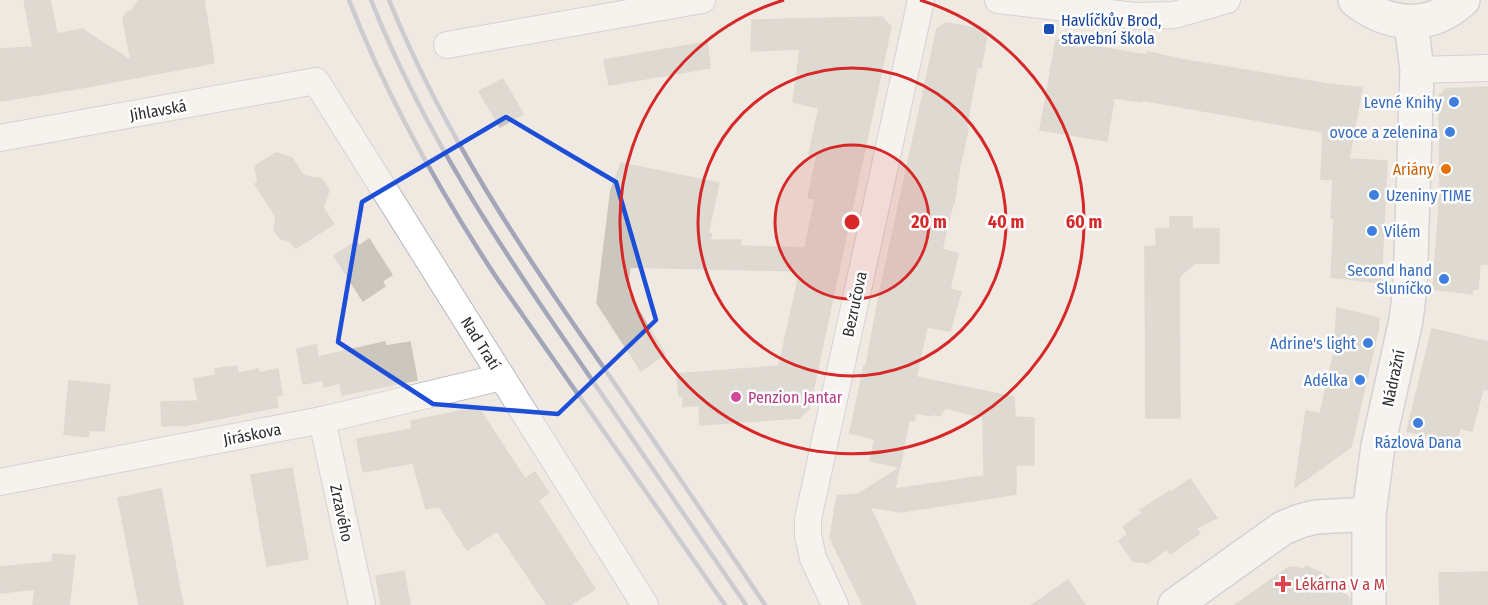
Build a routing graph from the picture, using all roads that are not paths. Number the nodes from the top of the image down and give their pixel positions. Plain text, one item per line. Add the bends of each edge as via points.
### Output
1 (702, 0) edge
2 (921, 0) edge
3 (998, 0) edge
4 (1227, 0) edge
5 (1355, 0) edge
6 (1463, 0) edge
7 (1411, 22) junction
8 (447, 45) dead end
9 (1488, 68) edge
10 (1417, 70) junction
11 (316, 81) joint
12 (0, 138) edge
13 (502, 377) junction
14 (322, 420) junction
15 (0, 482) edge
16 (1370, 514) junction
17 (362, 605) edge
18 (645, 605) edge
19 (835, 605) edge
20 (1175, 605) edge
21 (1369, 605) edge

1 - 8 street
2 - 19 street, Bezručova via 807,519 813,558
3 - 4 street via 1135,16 1174,15
5 - 7 street via 1380,16
6 - 7 street via 1442,15
7 - 10 street, Nádražní
9 - 10 street
10 - 16 street, Nádražní via 1410,287 1378,446
11 - 12 street, Jihlavská
11 - 13 street, Nad Tratí
13 - 14 street, Jiráskova
13 - 18 street, Nad Tratí
14 - 15 street, Jiráskova
14 - 17 street, Zrzavého
16 - 20 street via 1316,517 1283,528
16 - 21 street, Nádražní

